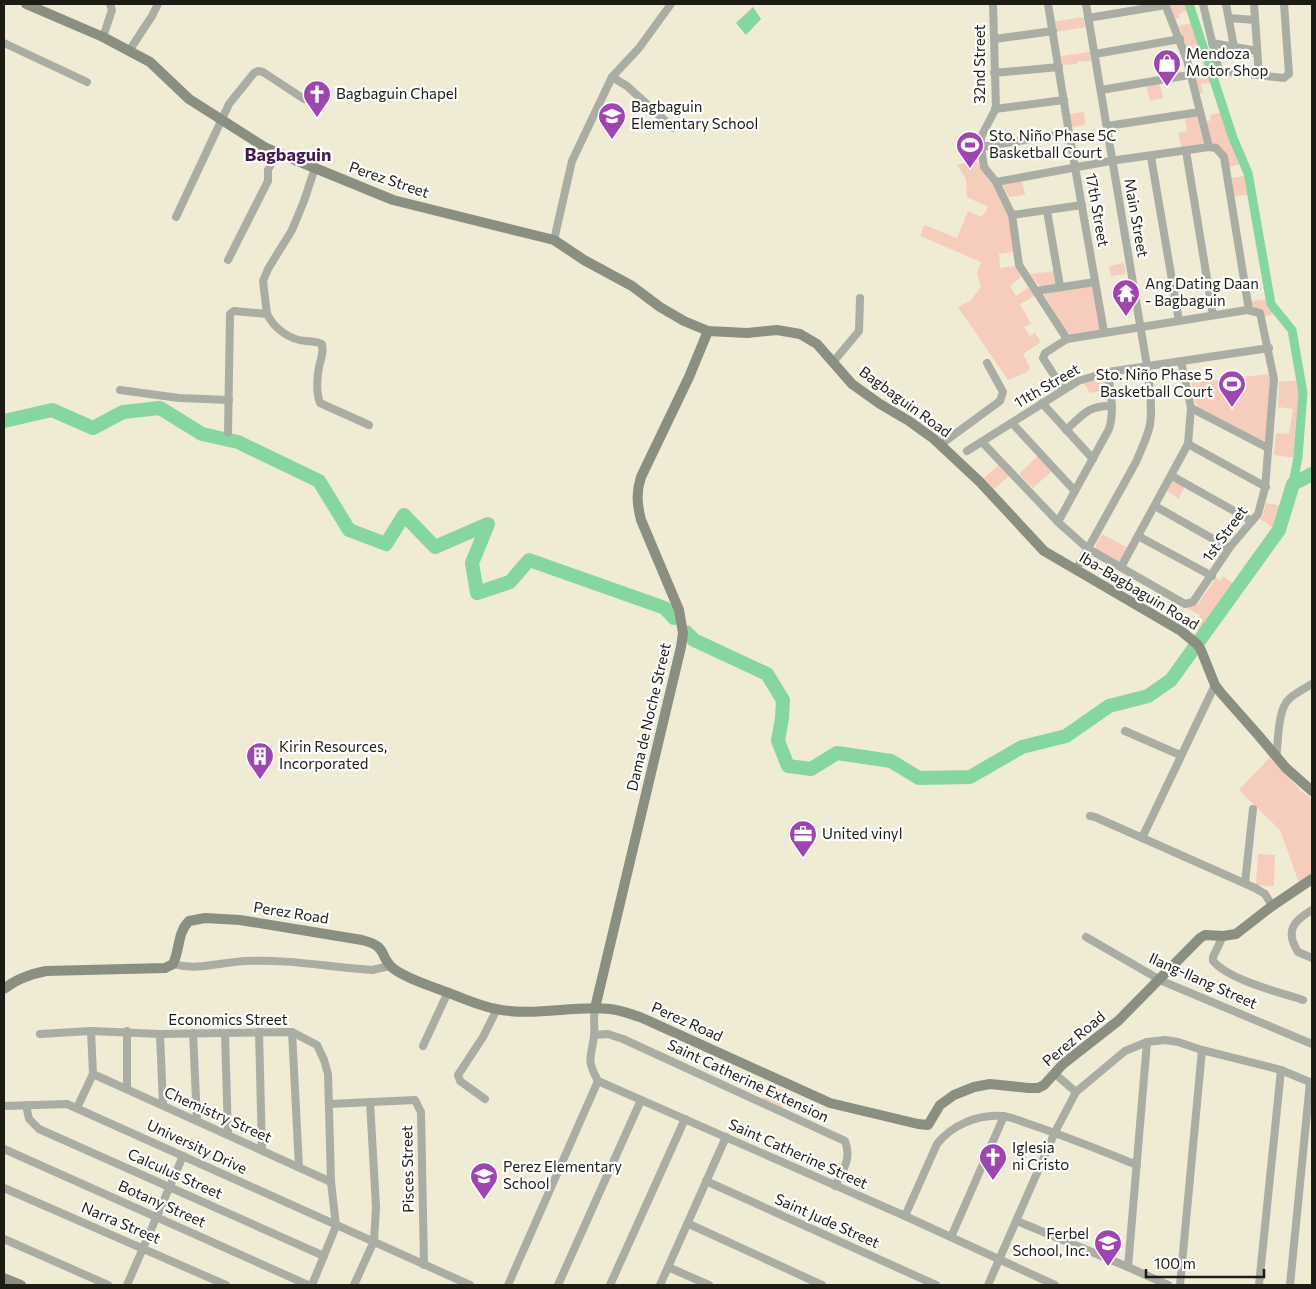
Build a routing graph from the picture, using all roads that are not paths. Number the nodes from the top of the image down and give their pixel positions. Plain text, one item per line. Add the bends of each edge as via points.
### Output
1 (26, 4) edge
2 (110, 4) edge
3 (158, 4) edge
4 (671, 4) edge
5 (994, 4) edge
6 (1048, 4) edge
7 (1086, 4) edge
8 (1166, 4) edge
9 (1203, 4) edge
10 (1226, 4) edge
11 (1254, 4) edge
12 (1284, 4) edge
13 (1088, 18) junction
14 (1229, 18) junction
15 (1255, 20) junction
16 (1053, 31) junction
17 (103, 37) junction
18 (995, 38) junction
19 (1180, 39) junction
20 (4, 43) edge
21 (1212, 43) junction
22 (1234, 47) junction
23 (129, 51) junction
24 (1257, 51) junction
25 (1095, 54) junction
26 (1059, 67) junction
27 (994, 73) junction
28 (1189, 75) junction
29 (1259, 75) junction
30 (612, 77) junction
31 (87, 82) dead end
32 (1102, 90) junction
33 (304, 100) dead end
34 (1064, 100) junction
35 (995, 109) junction
36 (1200, 112) junction
37 (222, 120) junction
38 (1107, 126) junction
39 (674, 128) dead end
40 (1068, 133) junction
41 (981, 147) junction
42 (1213, 148) junction
43 (1186, 151) junction
44 (277, 152) junction
45 (1151, 157) junction
46 (1112, 161) junction
47 (315, 168) junction
48 (1076, 168) junction
49 (996, 182) junction
50 (1082, 205) junction
51 (1047, 211) junction
52 (1012, 215) junction
53 (176, 217) dead end
54 (554, 240) junction
55 (228, 260) dead end
56 (1095, 282) junction
57 (1060, 286) junction
58 (1036, 291) junction
59 (860, 298) dead end
60 (1249, 310) junction
61 (267, 314) junction
62 (1213, 315) junction
63 (1179, 321) junction
64 (1140, 328) junction
65 (708, 331) junction
66 (1104, 332) junction
67 (1067, 339) junction
68 (1268, 348) junction
69 (834, 361) junction
70 (1181, 361) junction
71 (987, 362) dead end
72 (1147, 366) junction
73 (1108, 372) junction
74 (1063, 389) junction
75 (120, 390) dead end
76 (229, 400) junction
77 (1042, 403) junction
78 (1112, 406) junction
79 (1192, 408) junction
80 (1012, 423) junction
81 (369, 425) dead end
82 (1066, 430) junction
83 (228, 433) dead end
84 (982, 442) junction
85 (1188, 444) junction
86 (940, 445) junction
87 (1268, 448) junction
88 (967, 451) dead end
89 (1093, 459) junction
90 (1172, 476) junction
91 (1266, 487) junction
92 (1074, 490) junction
93 (1155, 506) junction
94 (1252, 521) junction
95 (1058, 522) junction
96 (1138, 536) junction
97 (1088, 548) junction
98 (1229, 548) junction
99 (1057, 560) joint
100 (1121, 566) junction
101 (1076, 570) junction
102 (1212, 576) junction
103 (1312, 684) edge
104 (1215, 685) junction
105 (1125, 730) dead end
106 (1180, 755) junction
107 (1276, 757) junction
108 (1312, 791) edge
109 (1253, 809) dead end
110 (1090, 816) dead end
111 (1142, 838) junction
112 (1312, 879) edge
113 (1245, 883) junction
114 (1272, 906) junction
115 (1310, 913) edge
116 (1224, 936) junction
117 (1086, 937) dead end
118 (1312, 958) edge
119 (173, 964) junction
120 (390, 966) junction
121 (1160, 979) junction
122 (4, 989) edge
123 (448, 992) junction
124 (1303, 1000) dead end
125 (595, 1008) junction
126 (497, 1009) junction
127 (91, 1031) junction
128 (126, 1031) junction
129 (259, 1032) junction
130 (292, 1032) junction
131 (193, 1033) junction
132 (40, 1034) dead end
133 (160, 1034) junction
134 (225, 1034) junction
135 (594, 1035) junction
136 (1147, 1042) junction
137 (1312, 1044) edge
138 (423, 1046) dead end
139 (1202, 1050) junction
140 (1281, 1070) junction
141 (1054, 1073) junction
142 (93, 1074) junction
143 (598, 1081) junction
144 (1311, 1082) edge
145 (127, 1089) junction
146 (1076, 1092) junction
147 (485, 1100) dead end
148 (641, 1100) junction
149 (370, 1102) junction
150 (329, 1104) junction
151 (26, 1105) junction
152 (163, 1105) junction
153 (4, 1106) edge
154 (77, 1108) junction
155 (1004, 1116) junction
156 (685, 1119) junction
157 (197, 1121) junction
158 (1055, 1132) junction
159 (228, 1135) junction
160 (726, 1137) junction
161 (4, 1149) edge
162 (262, 1150) junction
163 (183, 1156) junction
164 (1137, 1165) junction
165 (299, 1167) junction
166 (706, 1181) junction
167 (331, 1182) junction
168 (835, 1186) junction
169 (170, 1187) junction
170 (4, 1188) edge
171 (905, 1216) junction
172 (156, 1217) junction
173 (1017, 1221) junction
174 (689, 1224) junction
175 (336, 1226) junction
176 (951, 1237) junction
177 (4, 1239) edge
178 (374, 1241) junction
179 (144, 1248) junction
180 (324, 1256) junction
181 (1000, 1260) junction
182 (424, 1265) junction
183 (668, 1267) junction
184 (1128, 1267) junction
185 (4, 1278) edge
186 (21, 1285) edge
187 (108, 1285) edge
188 (127, 1285) edge
189 (226, 1285) edge
190 (310, 1285) edge
191 (354, 1285) edge
192 (470, 1285) edge
193 (508, 1285) edge
194 (558, 1285) edge
195 (610, 1285) edge
196 (660, 1285) edge
197 (709, 1285) edge
198 (822, 1285) edge
199 (936, 1285) edge
200 (988, 1285) edge
201 (1055, 1285) edge
202 (1168, 1285) edge
203 (1180, 1285) edge
204 (1259, 1285) edge
205 (1290, 1285) edge

1 - 17 street
2 - 17 street via 111,14
3 - 23 street
4 - 30 street via 640,48
5 - 18 street, 32nd Street
6 - 16 street, 17th Street
7 - 13 street, Main Street
8 - 13 street
8 - 19 street
9 - 21 street
10 - 14 street
11 - 15 street
12 - 29 street via 1289,74 1284,78
13 - 25 street, Main Street
14 - 15 street
14 - 22 street
15 - 24 street
16 - 18 street
16 - 26 street, 17th Street
17 - 23 street, Perez Street
18 - 27 street, 32nd Street
19 - 25 street
19 - 28 street
20 - 31 street
21 - 22 street
21 - 29 street via 1222,71
22 - 24 street
23 - 37 street, Perez Street via 150,62 189,99
24 - 29 street
25 - 32 street, Main Street
26 - 27 street
26 - 34 street, 17th Street
27 - 35 street, 32nd Street
28 - 32 street
28 - 36 street
30 - 39 street via 627,86
30 - 54 street via 572,161
32 - 38 street, Main Street
33 - 37 street via 258,71 229,104
34 - 35 street
34 - 40 street, 17th Street
35 - 41 street, 32nd Street via 982,137
36 - 38 street
36 - 42 street
37 - 44 street, Perez Street
37 - 53 street
38 - 46 street, Main Street
40 - 41 street
40 - 48 street, 17th Street
41 - 49 street via 984,167
42 - 43 street
42 - 60 street via 1224,157
43 - 45 street
43 - 62 street
44 - 47 street, Perez Street
44 - 55 street via 269,168 268,181
45 - 46 street
45 - 63 street
46 - 48 street
46 - 64 street, Main Street
47 - 54 street, Perez Street via 393,200
47 - 61 street via 292,230 263,281
48 - 49 street
48 - 50 street, 17th Street
49 - 52 street
50 - 51 street
50 - 56 street, 17th Street
51 - 52 street
51 - 57 street
52 - 58 street via 1019,265
54 - 65 street, Bagbaguin Road via 632,286 660,307
56 - 57 street
56 - 66 street, 17th Street
57 - 58 street
58 - 67 street
59 - 69 street via 858,331
60 - 62 street
60 - 68 street, 1st Street via 1260,313
61 - 76 street via 234,311 230,314
61 - 81 street via 284,334 322,344 320,402
62 - 63 street
63 - 64 street
64 - 66 street
64 - 72 street, Main Street
65 - 69 street, Bagbaguin Road via 746,333 777,330 800,334 817,344
65 - 125 street, Dama de Noche Street via 638,487 637,505 641,520 679,610 683,633
66 - 67 street
67 - 74 street via 1043,358
68 - 70 street, 11th Street
68 - 87 street, 1st Street via 1274,379
69 - 86 street, Bagbaguin Road via 852,384
70 - 72 street, 11th Street
70 - 79 street
71 - 86 street via 1003,397
72 - 73 street, 11th Street
72 - 97 street, Main Street via 1150,424 1144,443
73 - 74 street, 11th Street
73 - 78 street
74 - 77 street, 11th Street
75 - 76 street via 179,398
76 - 83 street
77 - 80 street, 11th Street
77 - 82 street
78 - 82 street via 1090,409
78 - 89 street via 1112,421
79 - 85 street
79 - 87 street
80 - 84 street, 11th Street
80 - 92 street
82 - 89 street
84 - 88 street, 11th Street
84 - 95 street, 1st Street
85 - 90 street
85 - 91 street
86 - 99 street, Bagbaguin Road via 980,482 1044,551
87 - 91 street, 1st Street
89 - 92 street
90 - 93 street
90 - 94 street
91 - 94 street, 1st Street via 1258,514
92 - 95 street
93 - 96 street
93 - 98 street
94 - 98 street, 1st Street
95 - 97 street, 1st Street
96 - 100 street
96 - 102 street
97 - 100 street, 1st Street
97 - 101 street, Main Street
98 - 102 street, 1st Street
99 - 101 street, Iba-Bagbaguin Road
100 - 102 street, 1st Street via 1185,604 1193,602
101 - 104 street, Iba-Bagbaguin Road via 1181,631 1197,644
103 - 107 street via 1285,704
104 - 106 street
104 - 107 street, Iba-Bagbaguin Road
105 - 106 street
106 - 111 street
107 - 108 street, Iba-Bagbaguin Road
109 - 113 street
110 - 111 street
111 - 113 street
112 - 114 street, Perez Road
113 - 114 street via 1265,894
114 - 116 street, Perez Road via 1236,934
115 - 118 street via 1300,917 1292,926 1291,936 1298,952
116 - 121 street, Perez Road via 1205,935 1200,938
116 - 124 street via 1213,957 1216,965 1233,975
117 - 121 street, Ilang-Ilang Street
119 - 120 street via 195,967 260,960 367,970
119 - 120 street, Perez Road via 185,925 194,919 205,918 240,920 369,941 379,947
119 - 122 street via 160,969 46,971 24,977
120 - 123 street, Perez Road via 406,976
121 - 137 street, Ilang-Ilang Street
121 - 141 street, Perez Road via 1118,1021
123 - 126 street, Perez Road
123 - 138 street
125 - 126 street, Perez Road via 527,1012
125 - 135 street
125 - 141 street, Perez Road via 640,1016 830,1103 918,1124 928,1125 940,1105 974,1087 990,1084 1038,1088
126 - 147 street via 458,1075 460,1081
127 - 128 street, Economics Street
127 - 132 street, Economics Street
127 - 142 street
128 - 133 street, Economics Street
128 - 145 street
129 - 130 street, Economics Street
129 - 134 street, Economics Street
129 - 162 street
130 - 150 street, Economics Street via 317,1045 328,1074
130 - 165 street
131 - 133 street, Economics Street
131 - 134 street, Economics Street
131 - 157 street
133 - 152 street
134 - 159 street
135 - 143 street via 589,1057
135 - 168 street, Saint Catherine Extension via 624,1038 845,1140 848,1158
136 - 139 street via 1165,1040
136 - 146 street via 1125,1051
136 - 164 street
139 - 140 street
139 - 203 street
140 - 144 street
140 - 204 street
141 - 146 street
142 - 145 street, Chemistry Street
142 - 154 street
143 - 148 street, Saint Catherine Street
143 - 193 street
144 - 205 street
145 - 152 street, Chemistry Street
146 - 158 street
148 - 156 street, Saint Catherine Street
148 - 194 street
149 - 150 street, Pisces Street
149 - 178 street via 376,1207
149 - 182 street, Pisces Street via 415,1100 421,1112
150 - 167 street, Economics Street
151 - 153 street, University Drive
151 - 154 street, University Drive via 67,1104
151 - 169 street, Calculus Street via 29,1119 39,1129
152 - 157 street, Chemistry Street
154 - 163 street, University Drive
155 - 158 street
155 - 171 street via 988,1116 967,1122 943,1136
155 - 176 street
156 - 160 street, Saint Catherine Street
156 - 195 street
157 - 159 street, Chemistry Street
158 - 164 street
158 - 173 street
159 - 162 street, Chemistry Street
160 - 166 street
160 - 168 street, Saint Catherine Street
161 - 172 street, Botany Street
162 - 165 street, Chemistry Street
163 - 169 street
163 - 175 street, University Drive
164 - 184 street
165 - 167 street, Chemistry Street
166 - 174 street
166 - 199 street, Saint Jude Street
167 - 175 street, Economics Street
168 - 171 street, Saint Catherine Street
169 - 172 street
169 - 180 street, Calculus Street
170 - 179 street, Narra Street
171 - 176 street, Saint Catherine Street
172 - 179 street
172 - 190 street, Botany Street
173 - 181 street
173 - 184 street
174 - 183 street
174 - 198 street
175 - 178 street, University Drive
175 - 180 street, Economics Street
176 - 181 street, Saint Catherine Street
177 - 187 street
178 - 182 street, University Drive
178 - 191 street
179 - 188 street
179 - 189 street, Narra Street
180 - 190 street, Economics Street
181 - 200 street
181 - 201 street, Saint Catherine Street
182 - 192 street, University Drive
183 - 196 street
183 - 197 street
184 - 202 street
185 - 186 street

